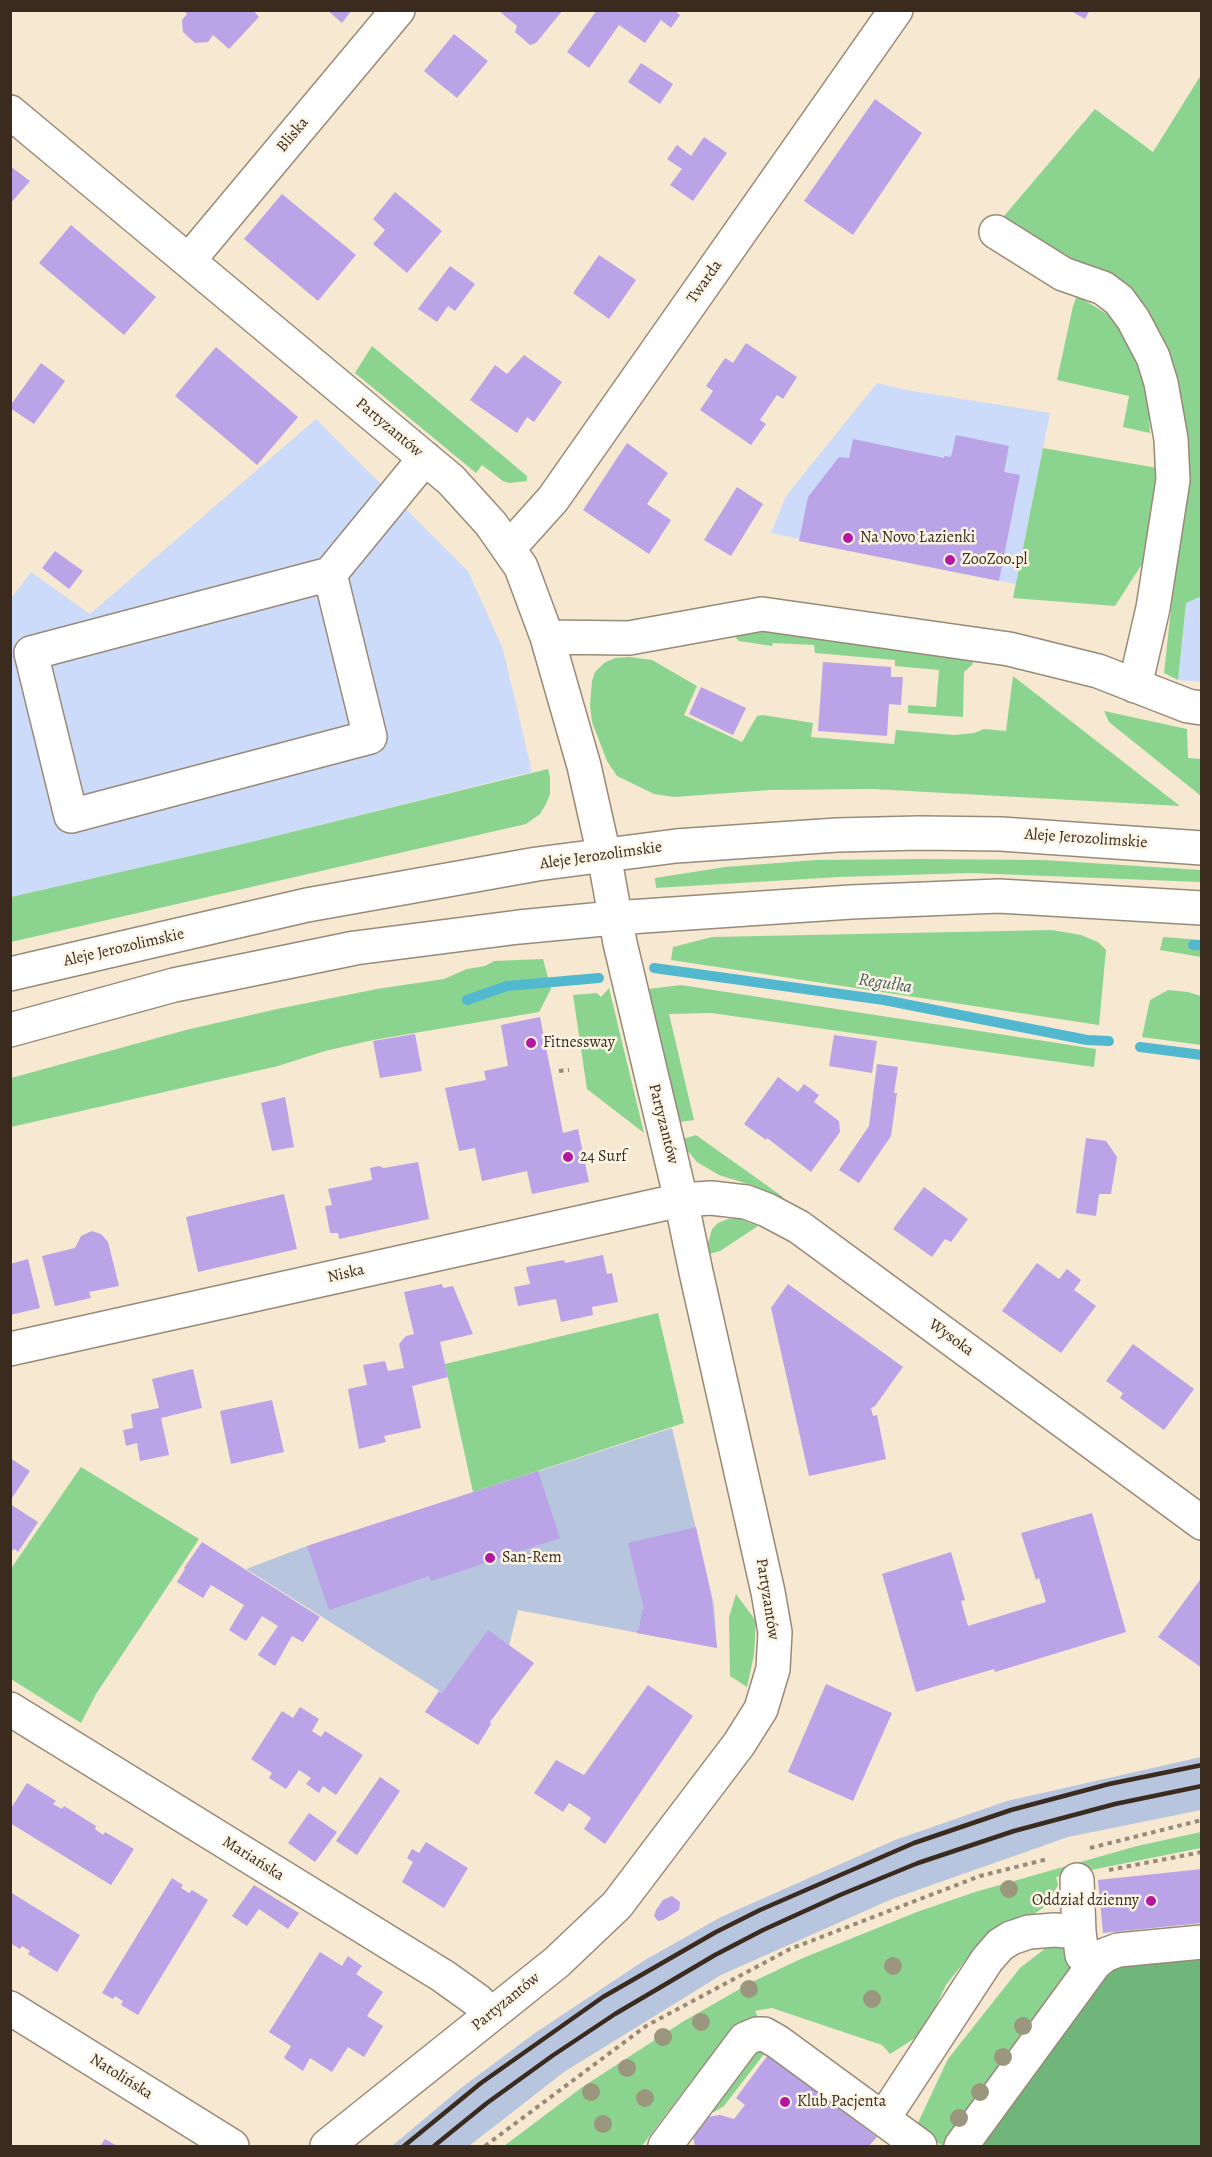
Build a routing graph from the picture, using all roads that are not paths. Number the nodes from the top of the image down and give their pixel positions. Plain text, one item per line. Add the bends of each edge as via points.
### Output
1 (398, 10) edge
2 (896, 10) edge
3 (10, 112) edge
4 (996, 232) dead end
5 (189, 260) junction
6 (425, 458) junction
7 (509, 548) junction
8 (330, 574) junction
9 (547, 637) junction
10 (1135, 686) junction
11 (1202, 708) edge
12 (1202, 848) edge
13 (604, 855) junction
14 (1202, 908) edge
15 (614, 918) junction
16 (10, 974) edge
17 (10, 1030) edge
18 (681, 1200) junction
19 (10, 1349) edge
20 (1202, 1523) edge
21 (10, 1709) edge
22 (1072, 1862) road end
23 (1079, 1932) junction
24 (1202, 1942) edge
25 (1085, 1974) junction
26 (10, 2008) edge
27 (489, 2016) junction
28 (897, 2136) edge
29 (232, 2146) edge
30 (327, 2146) edge
31 (665, 2146) edge
32 (961, 2146) edge

1 - 5 street, Bliska
2 - 7 street, Twarda via 553,499
3 - 5 street, Partyzantów
4 - 10 street via 1063,274 1103,288 1119,300 1134,319 1161,383 1171,439 1173,480 1153,608
5 - 6 street, Partyzantów
6 - 7 street, Partyzantów via 469,500
6 - 8 street
7 - 9 street, Partyzantów via 521,567
8 - 8 street via 30,653 71,816 370,737
9 - 10 street via 629,638 762,614 1009,649 1098,672
9 - 13 street, Partyzantów via 584,766
10 - 11 street
12 - 13 street, Aleje Jerozolimskie via 1001,834 919,833 754,839
13 - 15 street, Partyzantów
13 - 16 street, Aleje Jerozolimskie via 307,905
14 - 15 street via 999,896
15 - 17 street via 355,948 174,986
15 - 18 street, Partyzantów
18 - 19 street, Niska
18 - 20 street, Wysoka via 746,1202 791,1222
18 - 27 street, Partyzantów via 776,1632 773,1669 761,1709 739,1744 617,1905 557,1962
21 - 27 street, Mariańska via 443,1976 478,2001
22 - 23 street
23 - 25 street
23 - 28 street via 1029,1932 1000,1945 987,1960
24 - 25 street via 1118,1950 1100,1958
25 - 32 street
26 - 29 street, Natolińska
27 - 30 street, Partyzantów
28 - 31 street via 778,2042 757,2034 745,2039

